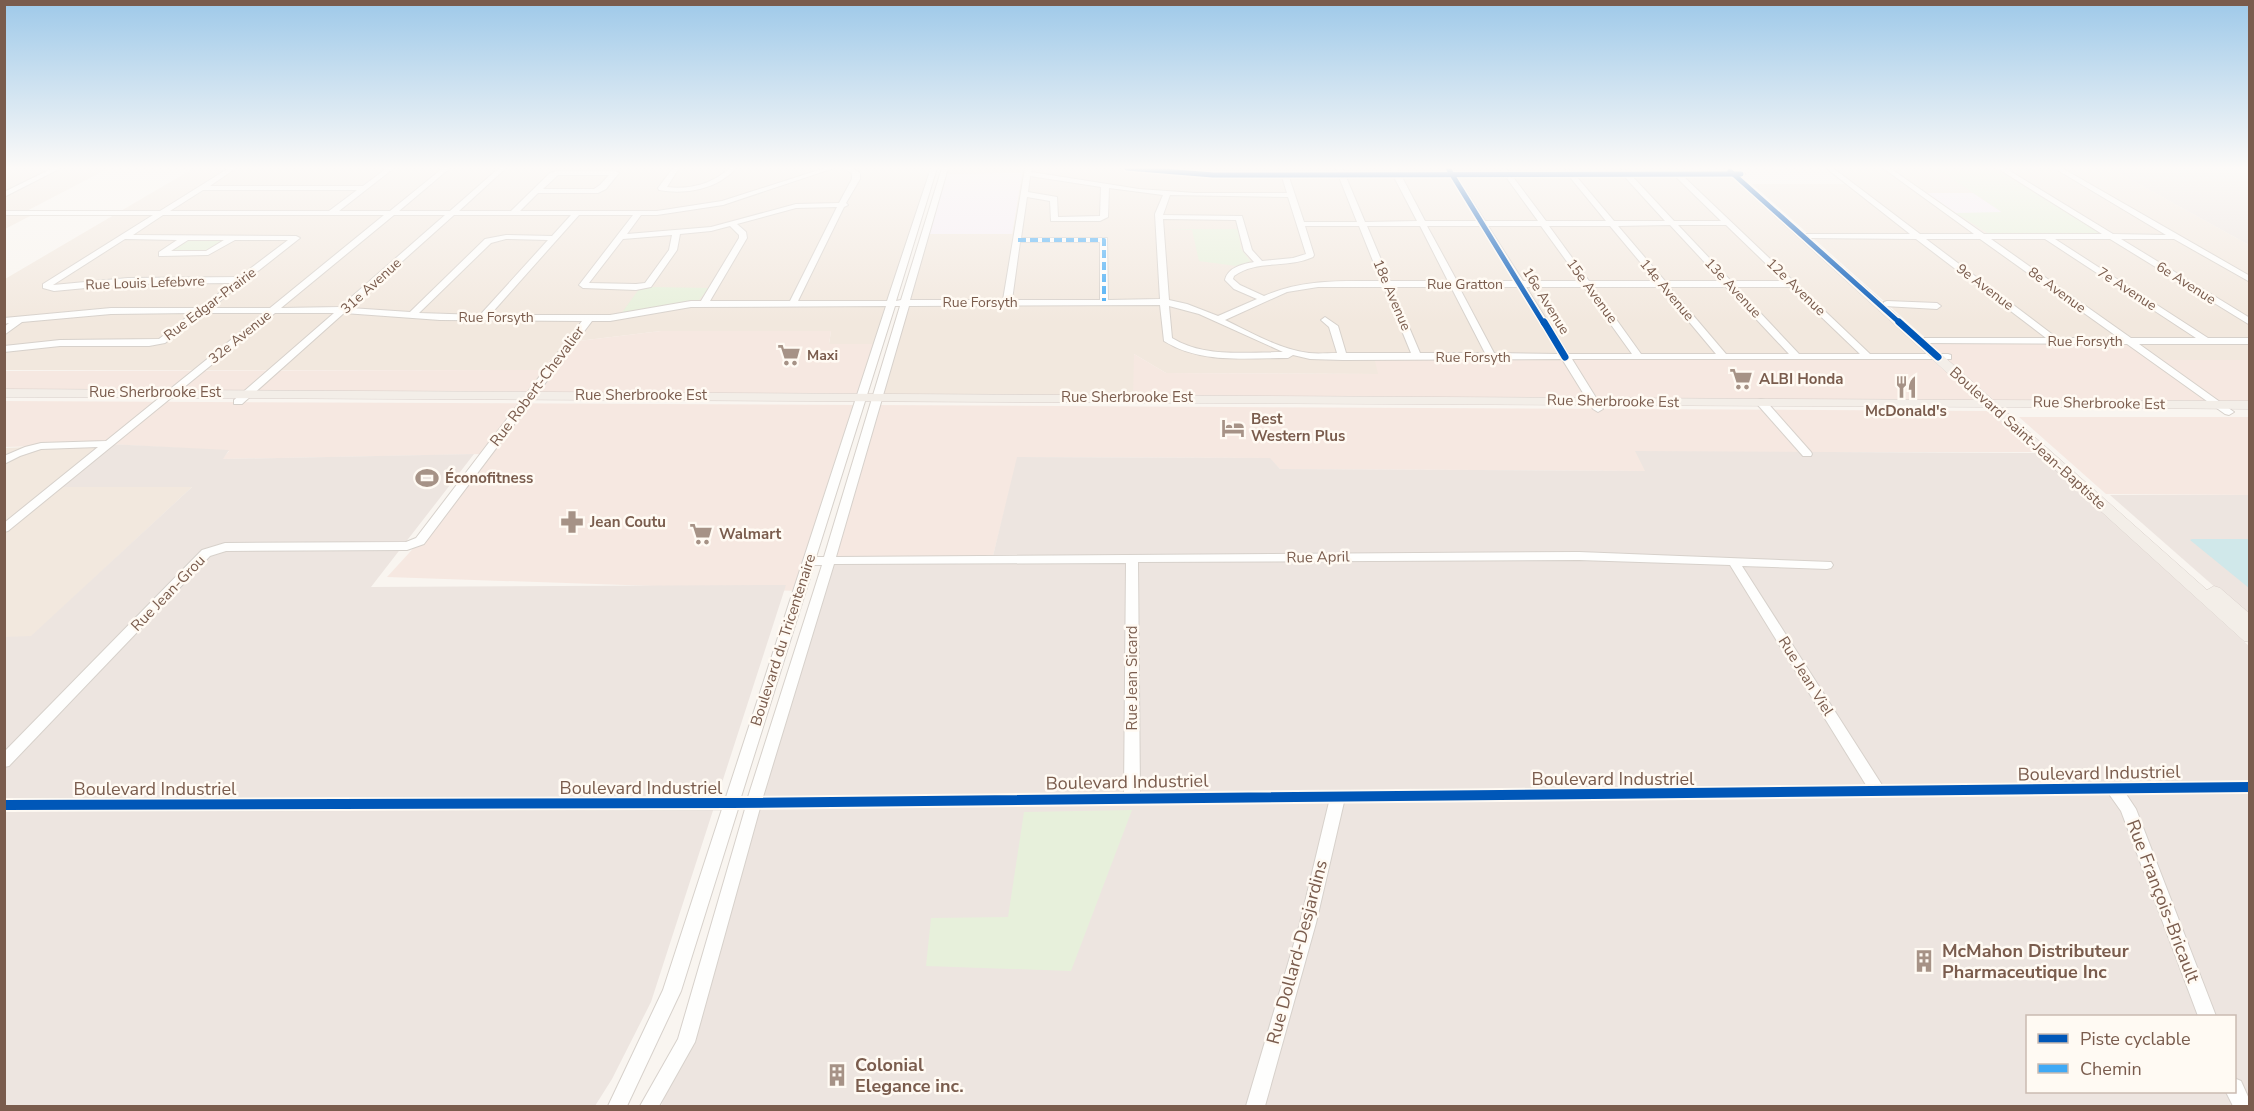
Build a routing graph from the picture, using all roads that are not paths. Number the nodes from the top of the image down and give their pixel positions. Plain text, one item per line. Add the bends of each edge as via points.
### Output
1 (149, 220) edge
2 (384, 220) edge
3 (445, 220) edge
4 (571, 220) edge
5 (634, 220) edge
6 (750, 220) edge
7 (835, 220) edge
8 (917, 220) edge
9 (930, 220) edge
10 (1021, 220) edge
11 (1159, 220) edge
12 (1240, 220) edge
13 (1299, 220) edge
14 (1360, 220) edge
15 (1420, 220) edge
16 (1479, 220) edge
17 (1540, 220) edge
18 (1609, 220) edge
19 (1669, 220) edge
20 (1726, 220) edge
21 (1788, 220) edge
22 (1897, 220) edge
23 (1959, 220) edge
24 (2084, 220) edge
25 (2146, 220) edge
26 (1672, 223) junction
27 (1300, 224) junction
28 (1362, 224) junction
29 (1422, 224) junction
30 (1482, 224) junction
31 (1543, 224) junction
32 (1612, 224) junction
33 (1730, 224) junction
34 (733, 225) junction
35 (676, 234) junction
36 (1806, 236) junction
37 (1918, 236) junction
38 (121, 237) junction
39 (186, 237) junction
40 (234, 237) junction
41 (620, 237) junction
42 (1983, 237) junction
43 (2048, 237) junction
44 (2112, 237) junction
45 (2176, 237) junction
46 (555, 238) junction
47 (1018, 240) junction
48 (1261, 264) junction
49 (243, 280) junction
50 (2250, 280) edge
51 (1387, 284) junction
52 (1453, 284) junction
53 (1520, 284) junction
54 (1587, 284) junction
55 (1663, 284) junction
56 (1729, 284) junction
57 (1792, 284) junction
58 (1264, 298) junction
59 (891, 302) junction
60 (905, 302) junction
61 (1007, 302) junction
62 (1104, 302) junction
63 (1165, 302) junction
64 (793, 303) junction
65 (704, 304) junction
66 (1883, 304) junction
67 (1937, 306) dead end
68 (204, 310) junction
69 (274, 310) junction
70 (344, 310) junction
71 (412, 315) junction
72 (483, 317) junction
73 (589, 318) junction
74 (20, 319) junction
75 (1217, 320) junction
76 (1325, 320) dead end
77 (4, 321) edge
78 (2250, 322) edge
79 (4, 332) edge
80 (1924, 341) junction
81 (2055, 341) junction
82 (2128, 341) junction
83 (2206, 341) junction
84 (2250, 341) edge
85 (1267, 343) junction
86 (4, 349) edge
87 (1263, 354) junction
88 (1299, 355) junction
89 (1723, 356) junction
90 (1796, 356) junction
91 (1343, 357) junction
92 (1417, 357) junction
93 (1491, 357) junction
94 (1565, 357) junction
95 (1639, 357) junction
96 (1868, 357) junction
97 (1943, 357) junction
98 (173, 392) junction
99 (249, 392) junction
100 (4, 393) edge
101 (364, 393) junction
102 (636, 395) junction
103 (740, 395) junction
104 (438, 398) junction
105 (527, 399) junction
106 (862, 400) junction
107 (4, 401) edge
108 (161, 401) junction
109 (876, 401) junction
110 (238, 402) junction
111 (353, 403) junction
112 (619, 404) junction
113 (719, 404) junction
114 (1595, 405) junction
115 (2250, 405) edge
116 (1765, 406) junction
117 (2000, 407) junction
118 (2224, 409) junction
119 (2250, 412) edge
120 (109, 444) junction
121 (1807, 454) dead end
122 (4, 461) edge
123 (4, 529) edge
124 (420, 541) joint
125 (1132, 559) junction
126 (829, 560) junction
127 (808, 561) junction
128 (1733, 561) junction
129 (1827, 565) dead end
130 (2245, 626) edge
131 (4, 762) edge
132 (2250, 787) edge
133 (2113, 788) junction
134 (1878, 792) junction
135 (1338, 796) junction
136 (1132, 797) junction
137 (754, 802) junction
138 (731, 803) junction
139 (4, 805) edge
140 (2206, 1015) edge
141 (2236, 1090) edge
142 (617, 1107) edge
143 (649, 1107) edge
144 (1255, 1107) edge
145 (2242, 1107) edge

1 - 38 street
2 - 69 street, 32e Avenue
3 - 70 street, 31e Avenue
4 - 46 street
5 - 41 street
6 - 34 street
7 - 64 street
8 - 59 street, Boulevard du Tricentenaire
9 - 60 street, Boulevard du Tricentenaire
10 - 47 street
11 - 63 street
12 - 48 street via 1248,251
13 - 27 street
14 - 28 street, 18e Avenue
15 - 29 street
16 - 30 street, 16e Avenue
17 - 31 street, 15e Avenue
18 - 32 street, 14e Avenue
19 - 26 street, 13e Avenue
20 - 33 street, 12e Avenue
21 - 36 main road, Boulevard Saint-Jean-Baptiste
22 - 37 street, 9e Avenue
23 - 42 street, 8e Avenue
24 - 44 street, 6e Avenue
25 - 45 street
26 - 32 street
26 - 33 street
26 - 56 street, 13e Avenue
27 - 28 street
27 - 48 street via 1309,257
28 - 29 street
28 - 51 street, 18e Avenue
29 - 30 street
29 - 52 street
30 - 31 street
30 - 53 street, 16e Avenue
31 - 32 street
31 - 54 street, 15e Avenue
32 - 55 street, 14e Avenue
33 - 57 street, 12e Avenue
34 - 35 street
34 - 65 street via 743,238
35 - 41 street
35 - 41 street via 673,250 648,285 585,286 584,282
36 - 37 street
36 - 66 main road, Boulevard Saint-Jean-Baptiste
37 - 42 street
37 - 81 street, 9e Avenue
38 - 39 street
38 - 49 street, Rue Louis Lefebvre via 49,282 48,288 142,281
39 - 40 street
39 - 40 street via 162,254 208,253
40 - 49 street, Rue Edgar-Prairie via 296,238
42 - 43 street
42 - 82 street, 8e Avenue
43 - 44 street
43 - 83 street, 7e Avenue
44 - 45 street
44 - 78 street, 6e Avenue
45 - 50 street
46 - 71 street via 506,237 488,241
46 - 72 street
47 - 61 street
47 - 62 street via 1100,239 1104,242
48 - 58 street via 1235,271 1229,278
49 - 68 street, Rue Edgar-Prairie
51 - 52 street, Rue Gratton
51 - 58 street, Rue Gratton via 1306,285
51 - 92 street, 18e Avenue
52 - 53 street, Rue Gratton
52 - 93 street
53 - 54 street, Rue Gratton
53 - 94 street, 16e Avenue
54 - 55 street, Rue Gratton
54 - 95 street, 15e Avenue
55 - 56 street, Rue Gratton
55 - 89 street, 14e Avenue
56 - 57 street, Rue Gratton
56 - 90 street, 13e Avenue
57 - 96 street, 12e Avenue
58 - 75 street, Rue Gratton
59 - 60 street, Rue Forsyth
59 - 64 street, Rue Forsyth
59 - 106 street, Boulevard du Tricentenaire
60 - 61 street, Rue Forsyth
60 - 109 street, Boulevard du Tricentenaire
61 - 62 street, Rue Forsyth
62 - 63 street, Rue Forsyth
63 - 75 street, Rue Forsyth
63 - 87 street via 1167,339 1173,344 1211,354
64 - 65 street, Rue Forsyth
65 - 73 street, Rue Forsyth
66 - 67 street
66 - 80 main road, Boulevard Saint-Jean-Baptiste
68 - 69 street, Rue Forsyth
68 - 74 street, Rue Forsyth via 93,311
68 - 86 street, Rue Edgar-Prairie via 166,339 154,343
69 - 70 street, Rue Forsyth
69 - 98 street, 32e Avenue
70 - 71 street, Rue Forsyth
70 - 99 street, 31e Avenue
71 - 72 street, Rue Forsyth
72 - 73 street, Rue Forsyth
73 - 105 street, Rue Robert-Chevalier
74 - 77 street, Rue Forsyth
74 - 79 street
75 - 85 street, Rue Forsyth
76 - 91 street via 1333,326
80 - 81 street, Rue Forsyth
80 - 97 main road, Boulevard Saint-Jean-Baptiste
81 - 82 street, Rue Forsyth
82 - 83 street, Rue Forsyth
82 - 118 street, 8e Avenue
83 - 84 street, Rue Forsyth
85 - 87 street via 1270,349
85 - 88 street, Rue Forsyth
87 - 88 street
88 - 91 street, Rue Forsyth
89 - 90 street, Rue Forsyth
89 - 95 street, Rue Forsyth
90 - 96 street, Rue Forsyth
91 - 92 street, Rue Forsyth
92 - 93 street, Rue Forsyth
93 - 94 street, Rue Forsyth
94 - 95 street, Rue Forsyth
94 - 114 street, 16e Avenue
96 - 97 street, Rue Forsyth
97 - 117 main road, Boulevard Saint-Jean-Baptiste
98 - 99 main road, Rue Sherbrooke Est
98 - 100 main road, Rue Sherbrooke Est
98 - 108 street, 32e Avenue
99 - 101 main road, Rue Sherbrooke Est
99 - 110 street, 31e Avenue
101 - 104 main road, Rue Sherbrooke Est
101 - 111 main road
102 - 103 main road, Rue Sherbrooke Est
102 - 105 main road, Rue Sherbrooke Est
102 - 112 main road
103 - 106 main road, Rue Sherbrooke Est
103 - 113 main road
104 - 105 main road, Rue Sherbrooke Est
104 - 111 main road, Rue Sherbrooke Est
105 - 112 main road, Rue Sherbrooke Est
105 - 124 street, Rue Robert-Chevalier
106 - 109 main road, Rue Sherbrooke Est
106 - 113 main road, Rue Sherbrooke Est
106 - 127 street, Boulevard du Tricentenaire
107 - 108 main road, Rue Sherbrooke Est
108 - 110 main road, Rue Sherbrooke Est
108 - 120 street, 32e Avenue
109 - 114 main road, Rue Sherbrooke Est
109 - 126 street, Boulevard du Tricentenaire
110 - 111 main road, Rue Sherbrooke Est
112 - 113 main road, Rue Sherbrooke Est
114 - 116 main road, Rue Sherbrooke Est
115 - 118 main road, Rue Sherbrooke Est
116 - 117 main road, Rue Sherbrooke Est
116 - 121 street
117 - 118 main road, Rue Sherbrooke Est
117 - 130 main road, Boulevard Saint-Jean-Baptiste
118 - 119 main road, Rue Sherbrooke Est
120 - 122 street via 28,447
120 - 123 street, 32e Avenue
124 - 131 street, Rue Jean-Grou via 407,546 225,548 206,553
125 - 126 street, Rue April
125 - 128 street, Rue April via 1412,556
125 - 136 street, Rue Jean Sicard
126 - 127 street, Rue April
126 - 137 street, Boulevard du Tricentenaire
127 - 138 street, Boulevard du Tricentenaire
128 - 129 street, Rue April
128 - 134 street, Rue Jean Viel
132 - 133 street, Boulevard Industriel
133 - 134 street, Boulevard Industriel
133 - 140 street, Rue François-Bricault via 2128,809
134 - 135 street, Boulevard Industriel
135 - 136 street, Boulevard Industriel
135 - 144 street, Rue Dollard-Desjardins via 1308,923
136 - 137 street, Boulevard Industriel
137 - 138 street, Boulevard Industriel
137 - 143 street, Boulevard du Tricentenaire via 686,1042
138 - 139 street, Boulevard Industriel
138 - 142 street, Boulevard du Tricentenaire via 672,991
141 - 145 street

